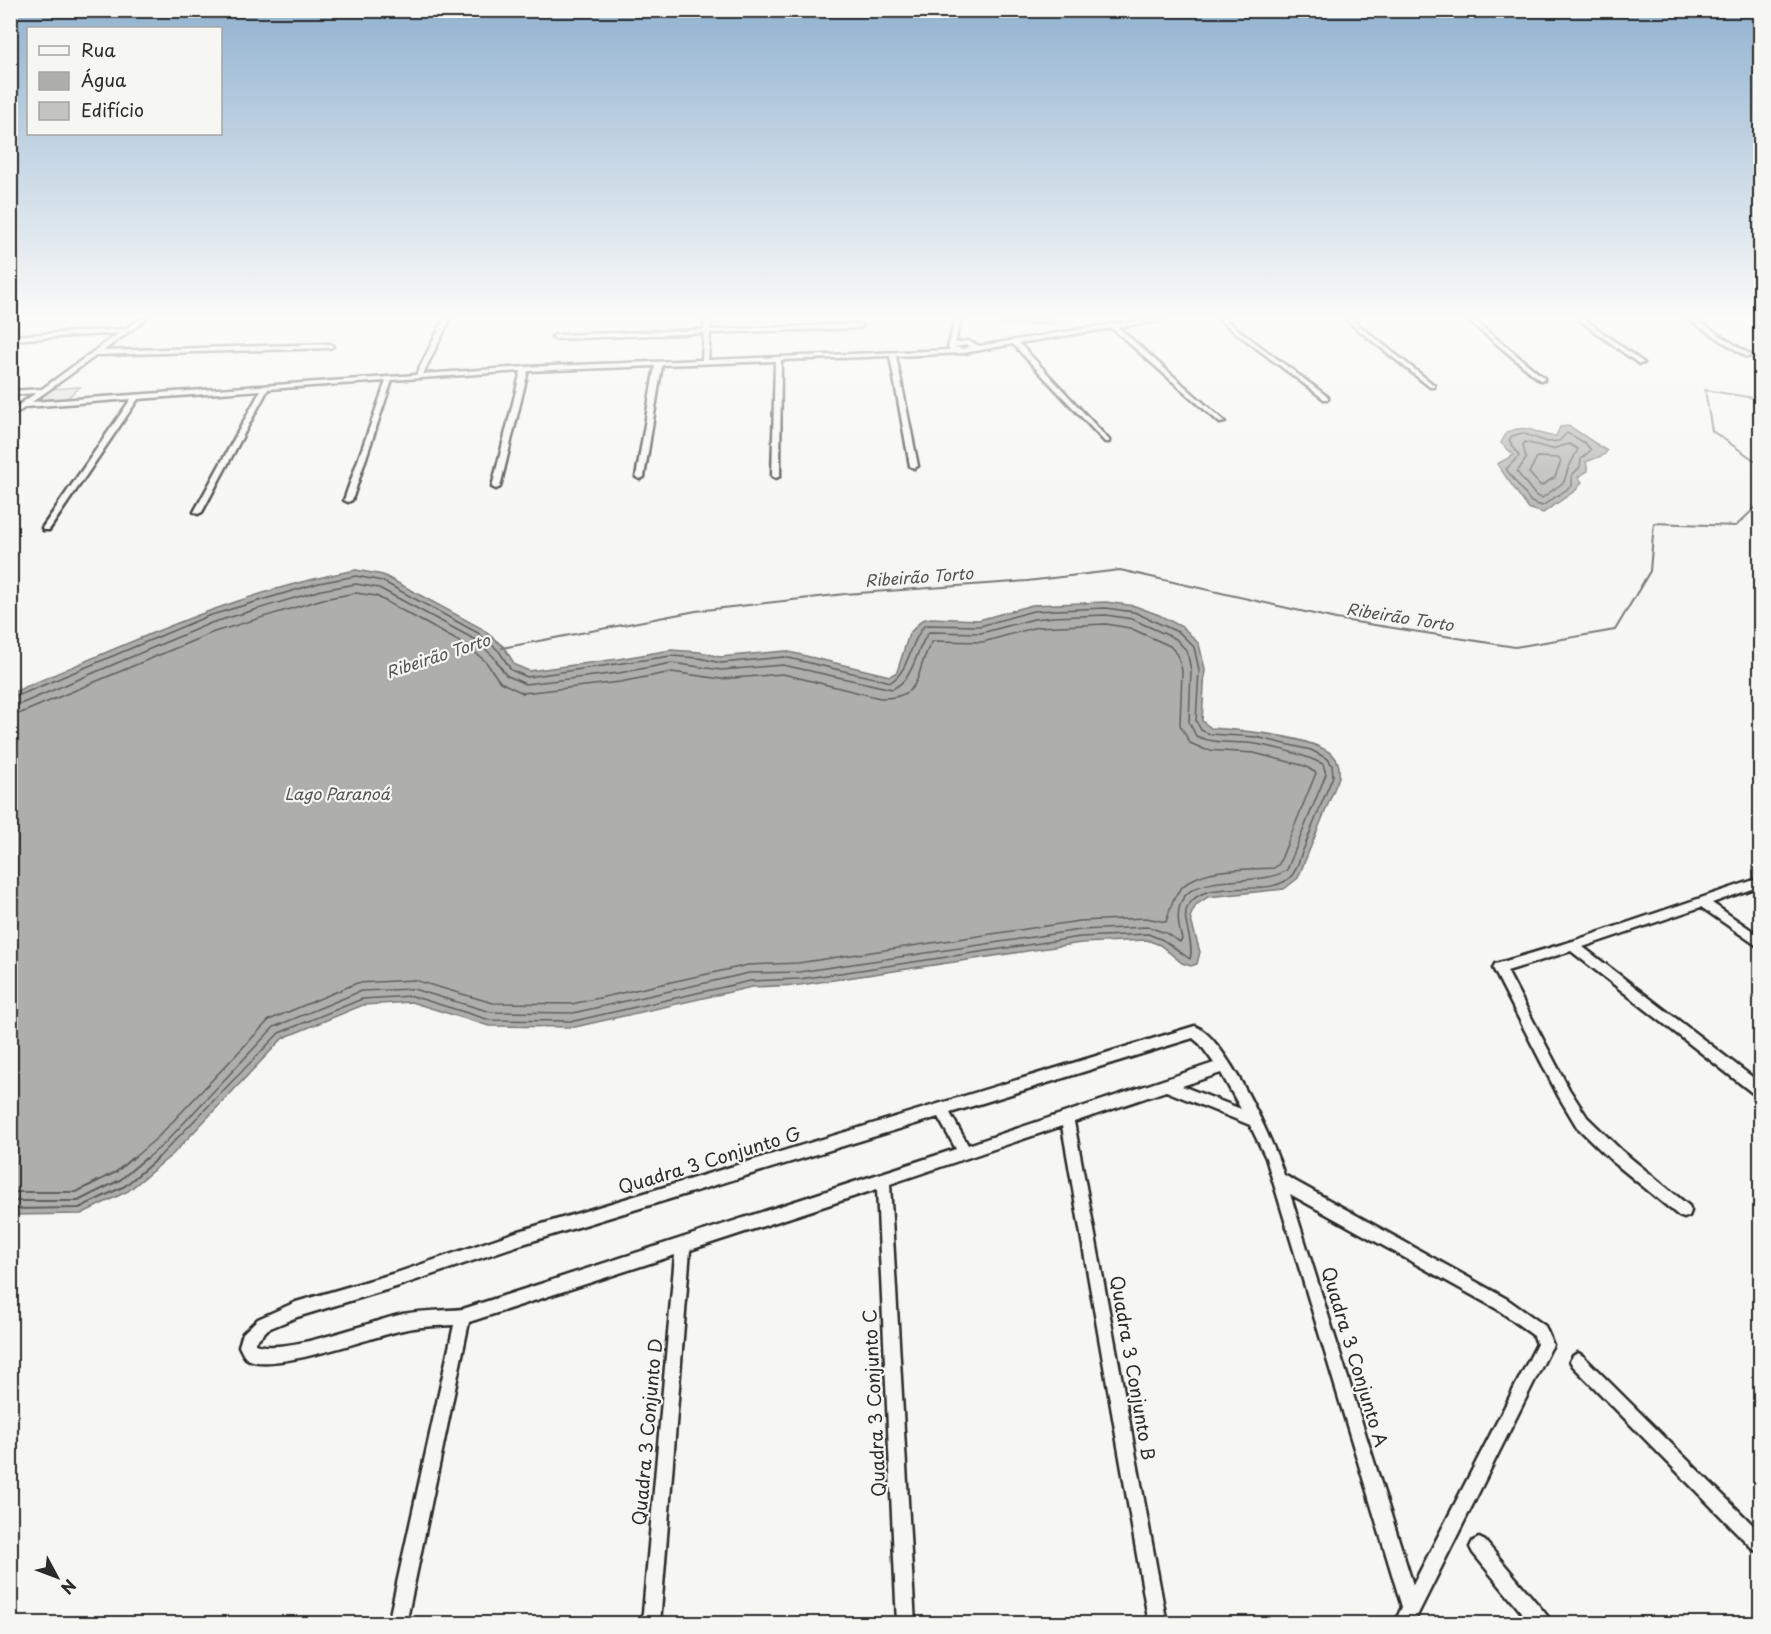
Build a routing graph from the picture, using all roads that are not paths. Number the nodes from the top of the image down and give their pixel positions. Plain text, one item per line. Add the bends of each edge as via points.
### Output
1 (36, 395) edge
2 (159, 395) edge
3 (262, 395) edge
4 (384, 395) edge
5 (519, 395) edge
6 (654, 395) edge
7 (777, 395) edge
8 (901, 395) edge
9 (1064, 395) edge
10 (1192, 395) edge
11 (1322, 395) edge
12 (136, 397) junction
13 (1326, 398) dead end
14 (24, 405) junction
15 (10, 415) edge
16 (1222, 422) dead end
17 (1107, 441) dead end
18 (914, 466) dead end
19 (776, 476) dead end
20 (640, 477) dead end
21 (496, 487) dead end
22 (348, 500) dead end
23 (198, 512) dead end
24 (46, 528) dead end
25 (1761, 882) edge
26 (1701, 901) junction
27 (1761, 942) edge
28 (1573, 946) junction
29 (1188, 1033) joint
30 (1223, 1066) junction
31 (1165, 1085) junction
32 (1761, 1091) edge
33 (941, 1110) junction
34 (1067, 1119) junction
35 (1256, 1121) junction
36 (965, 1152) junction
37 (1278, 1179) junction
38 (883, 1180) junction
39 (1684, 1211) dead end
40 (683, 1244) junction
41 (463, 1317) junction
42 (1578, 1361) dead end
43 (1761, 1544) edge
44 (1479, 1547) dead end
45 (1411, 1605) junction
46 (398, 1623) edge
47 (651, 1623) edge
48 (906, 1623) edge
49 (1158, 1623) edge
50 (1402, 1623) edge
51 (1543, 1623) edge

1 - 14 street
2 - 12 street
3 - 23 street
4 - 22 street
5 - 21 street
6 - 20 street
7 - 19 street
8 - 18 street
9 - 17 street
10 - 16 street
11 - 13 street
12 - 14 street
12 - 24 street
14 - 15 street
25 - 26 street
26 - 27 street
26 - 28 street
28 - 32 street
28 - 39 street via 1499,968 1582,1122
29 - 30 street, Quadra 3 Conjunto A via 1201,1035
29 - 33 street, Quadra 3 Conjunto G
30 - 31 street
30 - 35 street, Quadra 3 Conjunto A
31 - 34 street
31 - 35 street
33 - 36 street
33 - 41 street, Quadra 3 Conjunto G via 296,1310 263,1324 248,1338 247,1346 251,1353 271,1354 404,1322
34 - 36 street
34 - 49 street, Quadra 3 Conjunto B
35 - 37 street, Quadra 3 Conjunto A
36 - 38 street
37 - 45 street, Quadra 3 Conjunto A
37 - 45 street via 1502,1304 1540,1331 1545,1345
38 - 40 street
38 - 48 street, Quadra 3 Conjunto C
40 - 41 street
40 - 47 street, Quadra 3 Conjunto D
41 - 46 street
42 - 43 street
44 - 51 street
45 - 50 street

